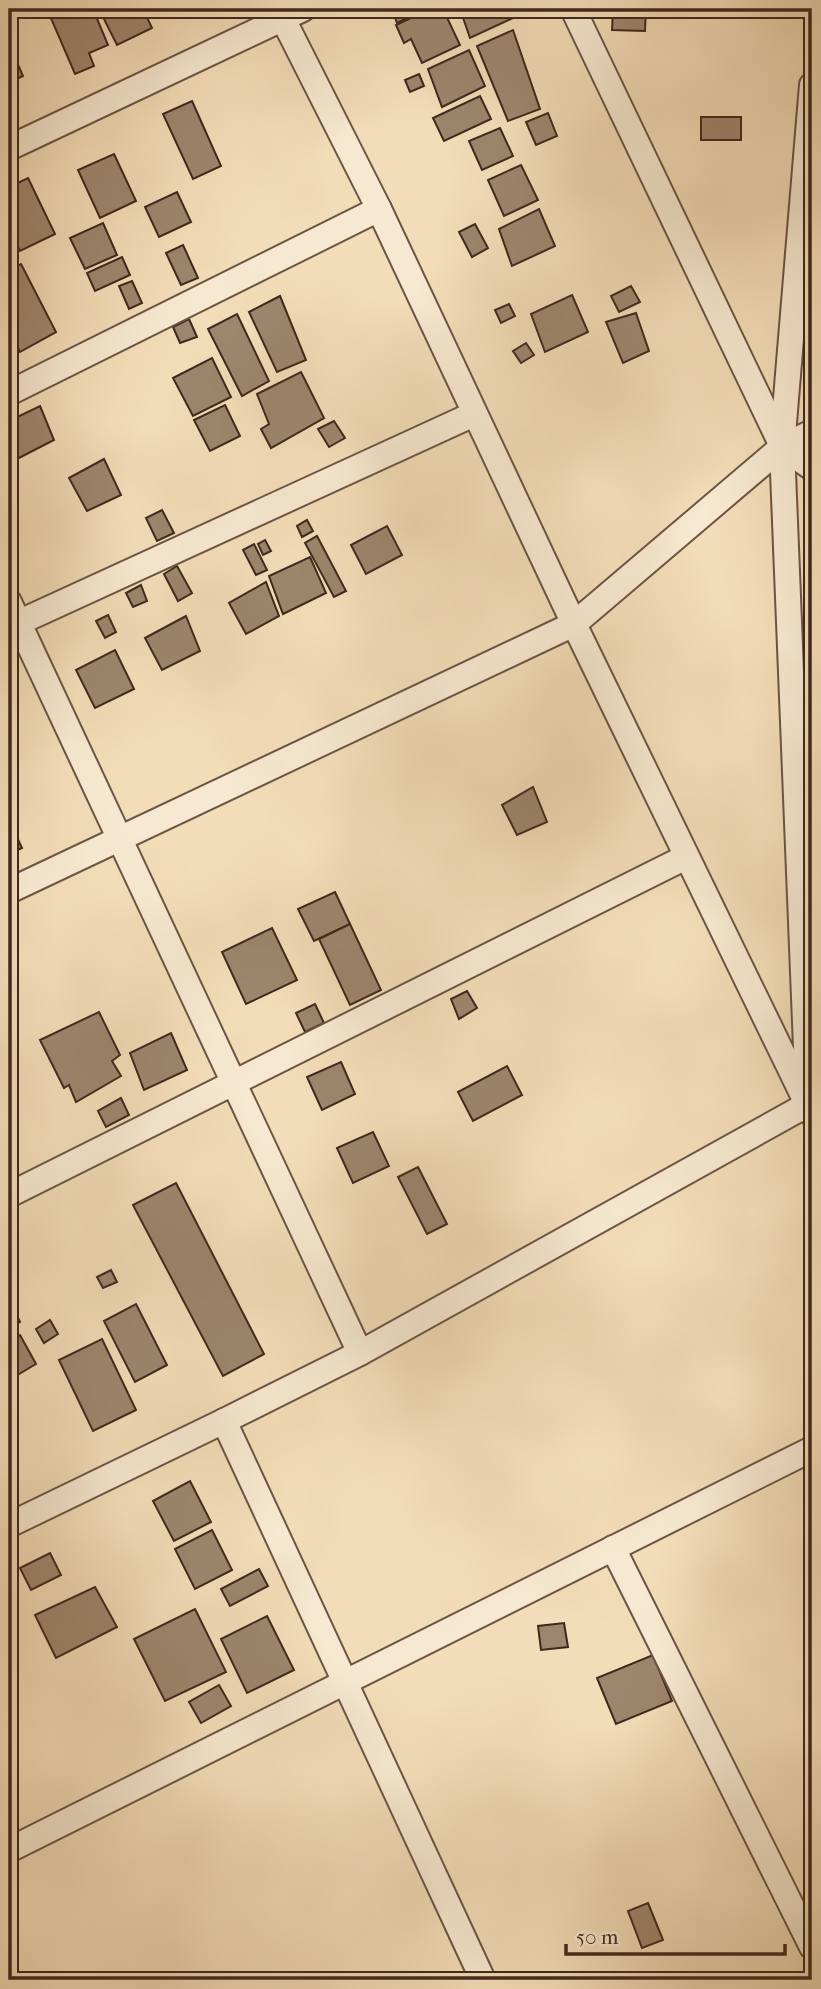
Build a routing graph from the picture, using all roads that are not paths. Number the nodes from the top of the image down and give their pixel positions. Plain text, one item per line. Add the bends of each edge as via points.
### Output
1 (573, 9) edge
2 (288, 12) edge
3 (812, 85) edge
4 (9, 148) edge
5 (379, 209) junction
6 (9, 393) edge
7 (474, 414) junction
8 (812, 432) edge
9 (782, 447) junction
10 (812, 468) edge
11 (12, 617) edge
12 (574, 624) junction
13 (119, 839) junction
14 (686, 857) junction
15 (9, 891) edge
16 (233, 1083) junction
17 (811, 1107) edge
18 (9, 1195) edge
19 (360, 1353) junction
20 (224, 1422) junction
21 (812, 1449) edge
22 (9, 1525) edge
23 (613, 1548) junction
24 (345, 1682) junction
25 (9, 1850) edge
26 (812, 1947) edge
27 (483, 1980) edge

1 - 9 street
2 - 4 street
2 - 5 street
3 - 9 street
5 - 6 street
5 - 7 street
7 - 11 street
7 - 12 street
8 - 9 street
9 - 10 street
9 - 12 street
9 - 17 street
11 - 13 street
12 - 13 street
12 - 14 street
13 - 15 street
13 - 16 street
14 - 16 street
14 - 17 street
16 - 18 street
16 - 19 street
17 - 19 street
19 - 20 street
20 - 22 street
20 - 24 street
21 - 23 street
23 - 24 street
23 - 26 street
24 - 25 street
24 - 27 street

